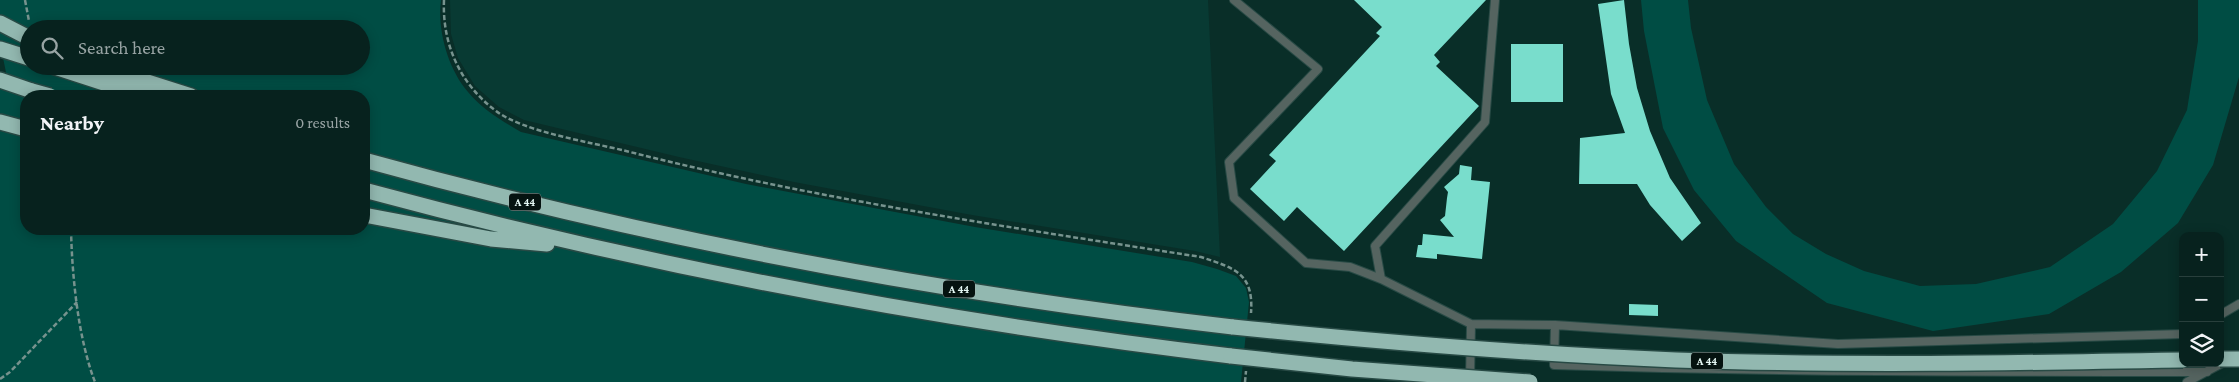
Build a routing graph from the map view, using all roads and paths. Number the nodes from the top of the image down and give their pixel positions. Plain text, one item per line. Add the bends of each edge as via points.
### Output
1 (25, 0) edge
2 (444, 0) edge
3 (1234, 0) edge
4 (1495, 0) edge
5 (26, 20) edge
6 (0, 23) edge
7 (20, 31) edge
8 (0, 49) edge
9 (20, 56) edge
10 (79, 75) edge
11 (125, 75) edge
12 (0, 80) edge
13 (29, 90) edge
14 (125, 90) edge
15 (172, 90) edge
16 (0, 122) edge
17 (20, 127) edge
18 (370, 162) edge
19 (370, 192) edge
20 (370, 216) edge
21 (71, 235) edge
22 (601, 249) junction
23 (1381, 279) junction
24 (77, 302) junction
25 (2239, 304) edge
26 (2224, 313) edge
27 (1250, 316) dead end
28 (1471, 324) junction
29 (1555, 325) junction
30 (2179, 334) edge
31 (2239, 353) edge
32 (2224, 359) edge
33 (2239, 359) edge
34 (2179, 360) edge
35 (1246, 363) dead end
36 (2207, 372) junction
37 (0, 379) edge
38 (95, 382) edge
39 (1245, 382) edge
40 (1470, 382) edge
41 (1530, 382) edge
42 (2187, 382) edge

1 - 5 path
2 - 27 path via 444,30 453,57 470,86 496,112 523,126 674,164 776,185 1201,258 1231,268 1242,277 1250,290
3 - 23 lane via 1318,69 1229,162 1234,198 1306,263 1350,267
4 - 23 lane via 1485,122 1375,246
6 - 7 highway
8 - 9 highway
10 - 14 highway
11 - 15 highway
12 - 13 highway, bridge
16 - 17 highway
18 - 34 highway, A 44, bridge via 595,218 790,260 1004,297 1232,327 1477,349 1676,360 1962,364
19 - 22 highway, A 44
20 - 22 highway via 491,239
21 - 24 path
22 - 41 highway, A 44, bridge via 896,309 1063,334 1231,356
23 - 28 lane
24 - 37 path
24 - 38 path
25 - 26 lane
28 - 29 lane
28 - 40 lane
29 - 30 lane via 1838,344
29 - 36 lane via 1554,365 1729,371
31 - 36 lane
32 - 33 highway, bridge
35 - 39 path
36 - 42 lane

